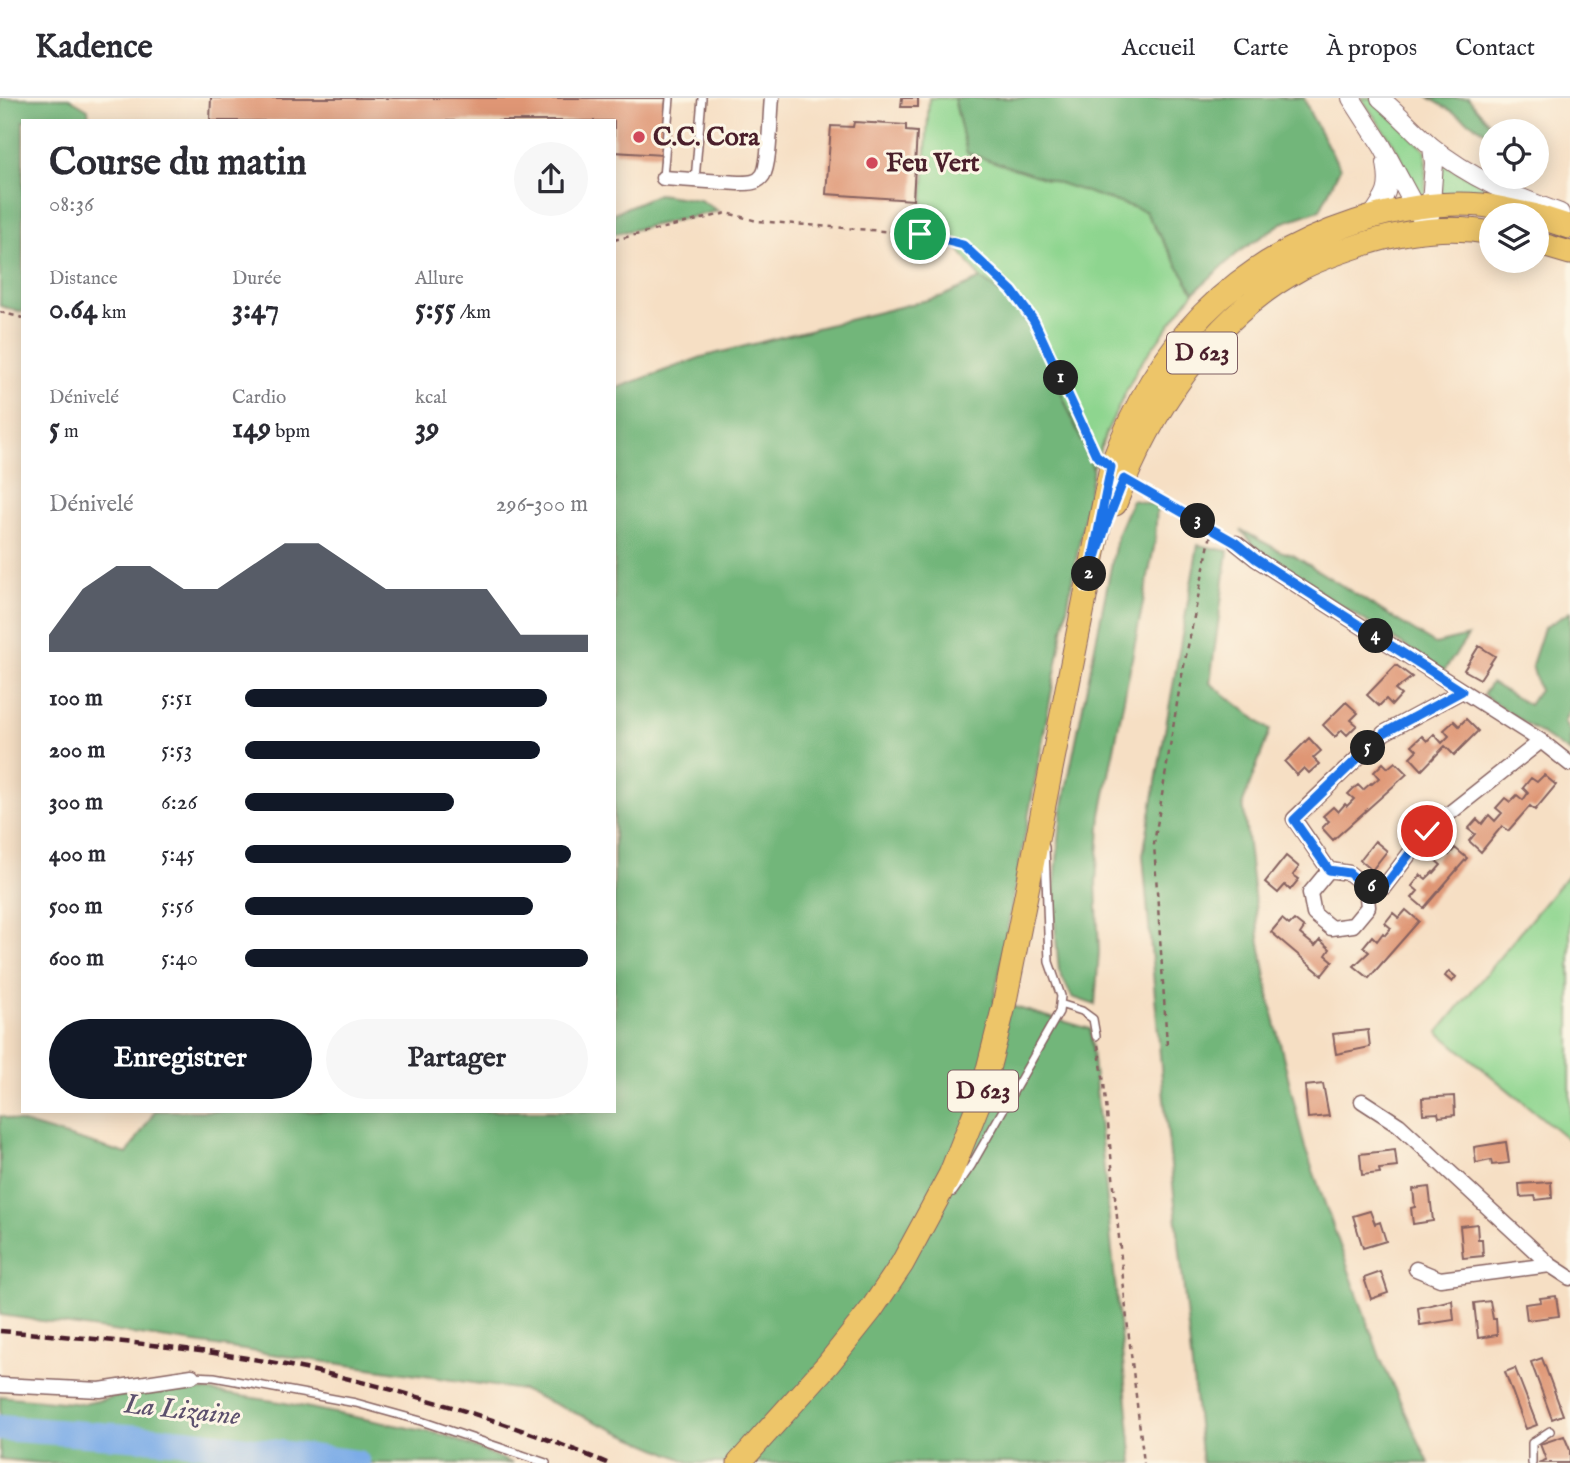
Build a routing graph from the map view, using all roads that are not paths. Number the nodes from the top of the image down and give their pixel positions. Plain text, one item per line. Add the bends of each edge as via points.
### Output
1 (670, 98) edge
2 (702, 98) edge
3 (772, 98) edge
4 (1351, 98) edge
5 (1380, 98) edge
6 (1382, 146) junction
7 (1432, 147) junction
8 (663, 178) joint
9 (695, 180) junction
10 (1479, 205) edge
11 (1424, 207) junction
12 (1371, 217) junction
13 (1570, 218) edge
14 (1549, 220) edge
15 (1570, 227) edge
16 (1427, 229) junction
17 (1479, 232) edge
18 (1549, 247) edge
19 (1570, 253) edge
20 (1118, 473) junction
21 (1236, 543) road end
22 (1462, 691) junction
23 (1541, 741) junction
24 (1570, 764) edge
25 (1045, 802) junction
26 (1329, 870) junction
27 (1366, 887) junction
28 (1060, 1004) junction
29 (1096, 1036) road end
30 (1362, 1101) dead end
31 (902, 1264) junction
32 (1550, 1265) junction
33 (1416, 1269) dead end
34 (1570, 1278) edge
35 (192, 1376) joint
36 (0, 1385) edge
37 (1550, 1431) dead end
38 (545, 1463) edge
39 (739, 1463) edge
40 (1532, 1463) edge

1 - 8 lane
2 - 9 lane
3 - 9 street via 763,174 750,183
4 - 6 street
5 - 7 street
6 - 11 street
6 - 12 street via 1390,180
7 - 11 street
7 - 13 street via 1496,188
8 - 9 street
10 - 11 main road
11 - 12 main road, D 623
11 - 16 street
12 - 20 main road, D 623 via 1291,247 1242,278 1202,313 1158,367 1124,431
14 - 15 main road
16 - 17 main road
16 - 20 main road, D 623 via 1340,251 1300,269 1258,297 1179,380
18 - 19 main road
20 - 25 main road, D 623 via 1087,587
21 - 22 street
22 - 23 street
22 - 26 street via 1384,733 1294,820
23 - 24 street
23 - 27 street via 1427,831 1384,887
25 - 28 lane via 1049,962
25 - 31 main road, D 623 via 981,1097 950,1175
26 - 27 street via 1349,873
26 - 27 street via 1310,893 1314,914 1331,928 1353,925 1368,907
28 - 29 lane via 1093,1019
28 - 31 lane via 971,1166
30 - 32 street via 1399,1125
31 - 39 main road, D 623 via 828,1364
32 - 33 street via 1440,1279
32 - 34 street
35 - 36 street via 100,1390
35 - 38 lane via 356,1403
37 - 40 lane via 1532,1443

